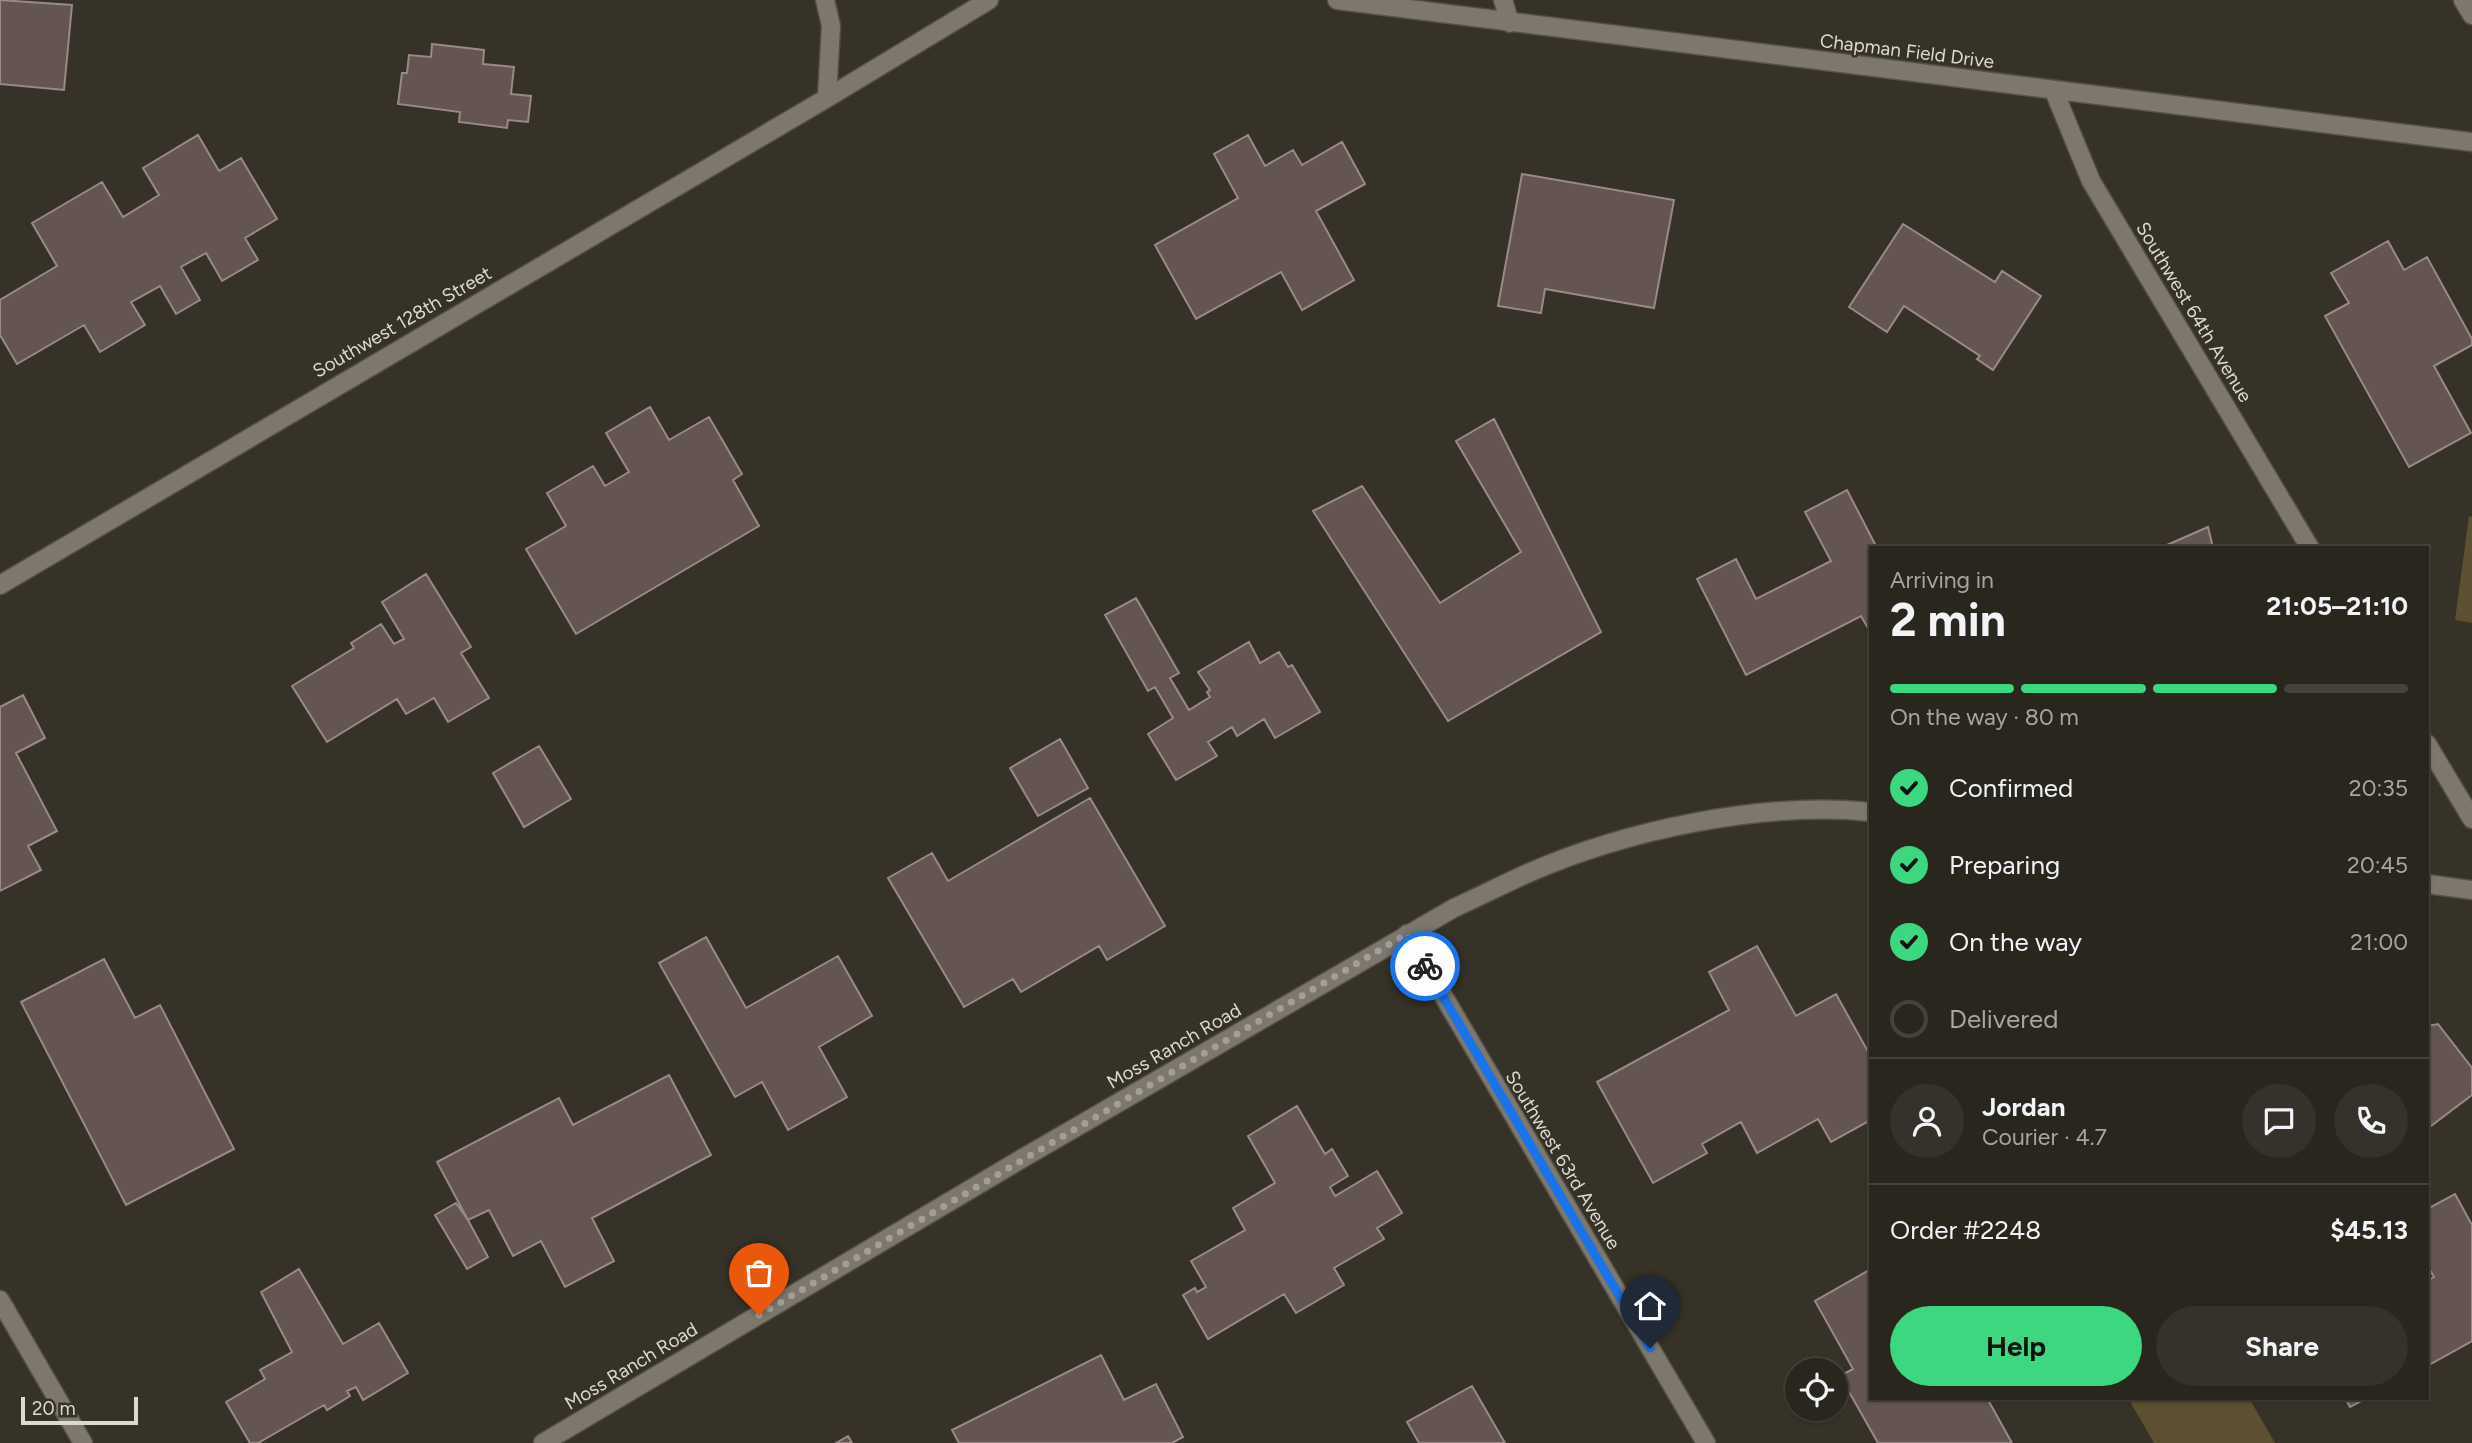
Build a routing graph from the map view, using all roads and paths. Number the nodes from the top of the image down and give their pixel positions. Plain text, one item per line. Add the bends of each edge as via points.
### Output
1 (825, 0) edge
2 (989, 0) edge
3 (1337, 0) edge
4 (1503, 0) edge
5 (2463, 0) edge
6 (2472, 15) edge
7 (1510, 23) junction
8 (2054, 91) junction
9 (827, 99) junction
10 (2472, 142) edge
11 (2309, 546) edge
12 (0, 584) edge
13 (2429, 747) edge
14 (1869, 812) edge
15 (2472, 819) edge
16 (2429, 884) edge
17 (2472, 890) edge
18 (1407, 934) junction
19 (0, 1300) edge
20 (83, 1443) edge
21 (543, 1443) edge
22 (1706, 1443) edge

1 - 9 street via 831,26
2 - 9 street, Southwest 128th Street
3 - 7 street, Chapman Field Drive
4 - 7 street
5 - 6 street
7 - 8 street, Chapman Field Drive
8 - 10 street, Chapman Field Drive
8 - 11 street, Southwest 64th Avenue via 2091,181
9 - 12 street, Southwest 128th Street
13 - 15 street
14 - 18 street, Moss Ranch Road via 1814,809 1737,815 1671,828 1528,873
16 - 17 street
18 - 21 street, Moss Ranch Road
18 - 22 street, Southwest 63rd Avenue
19 - 20 street

